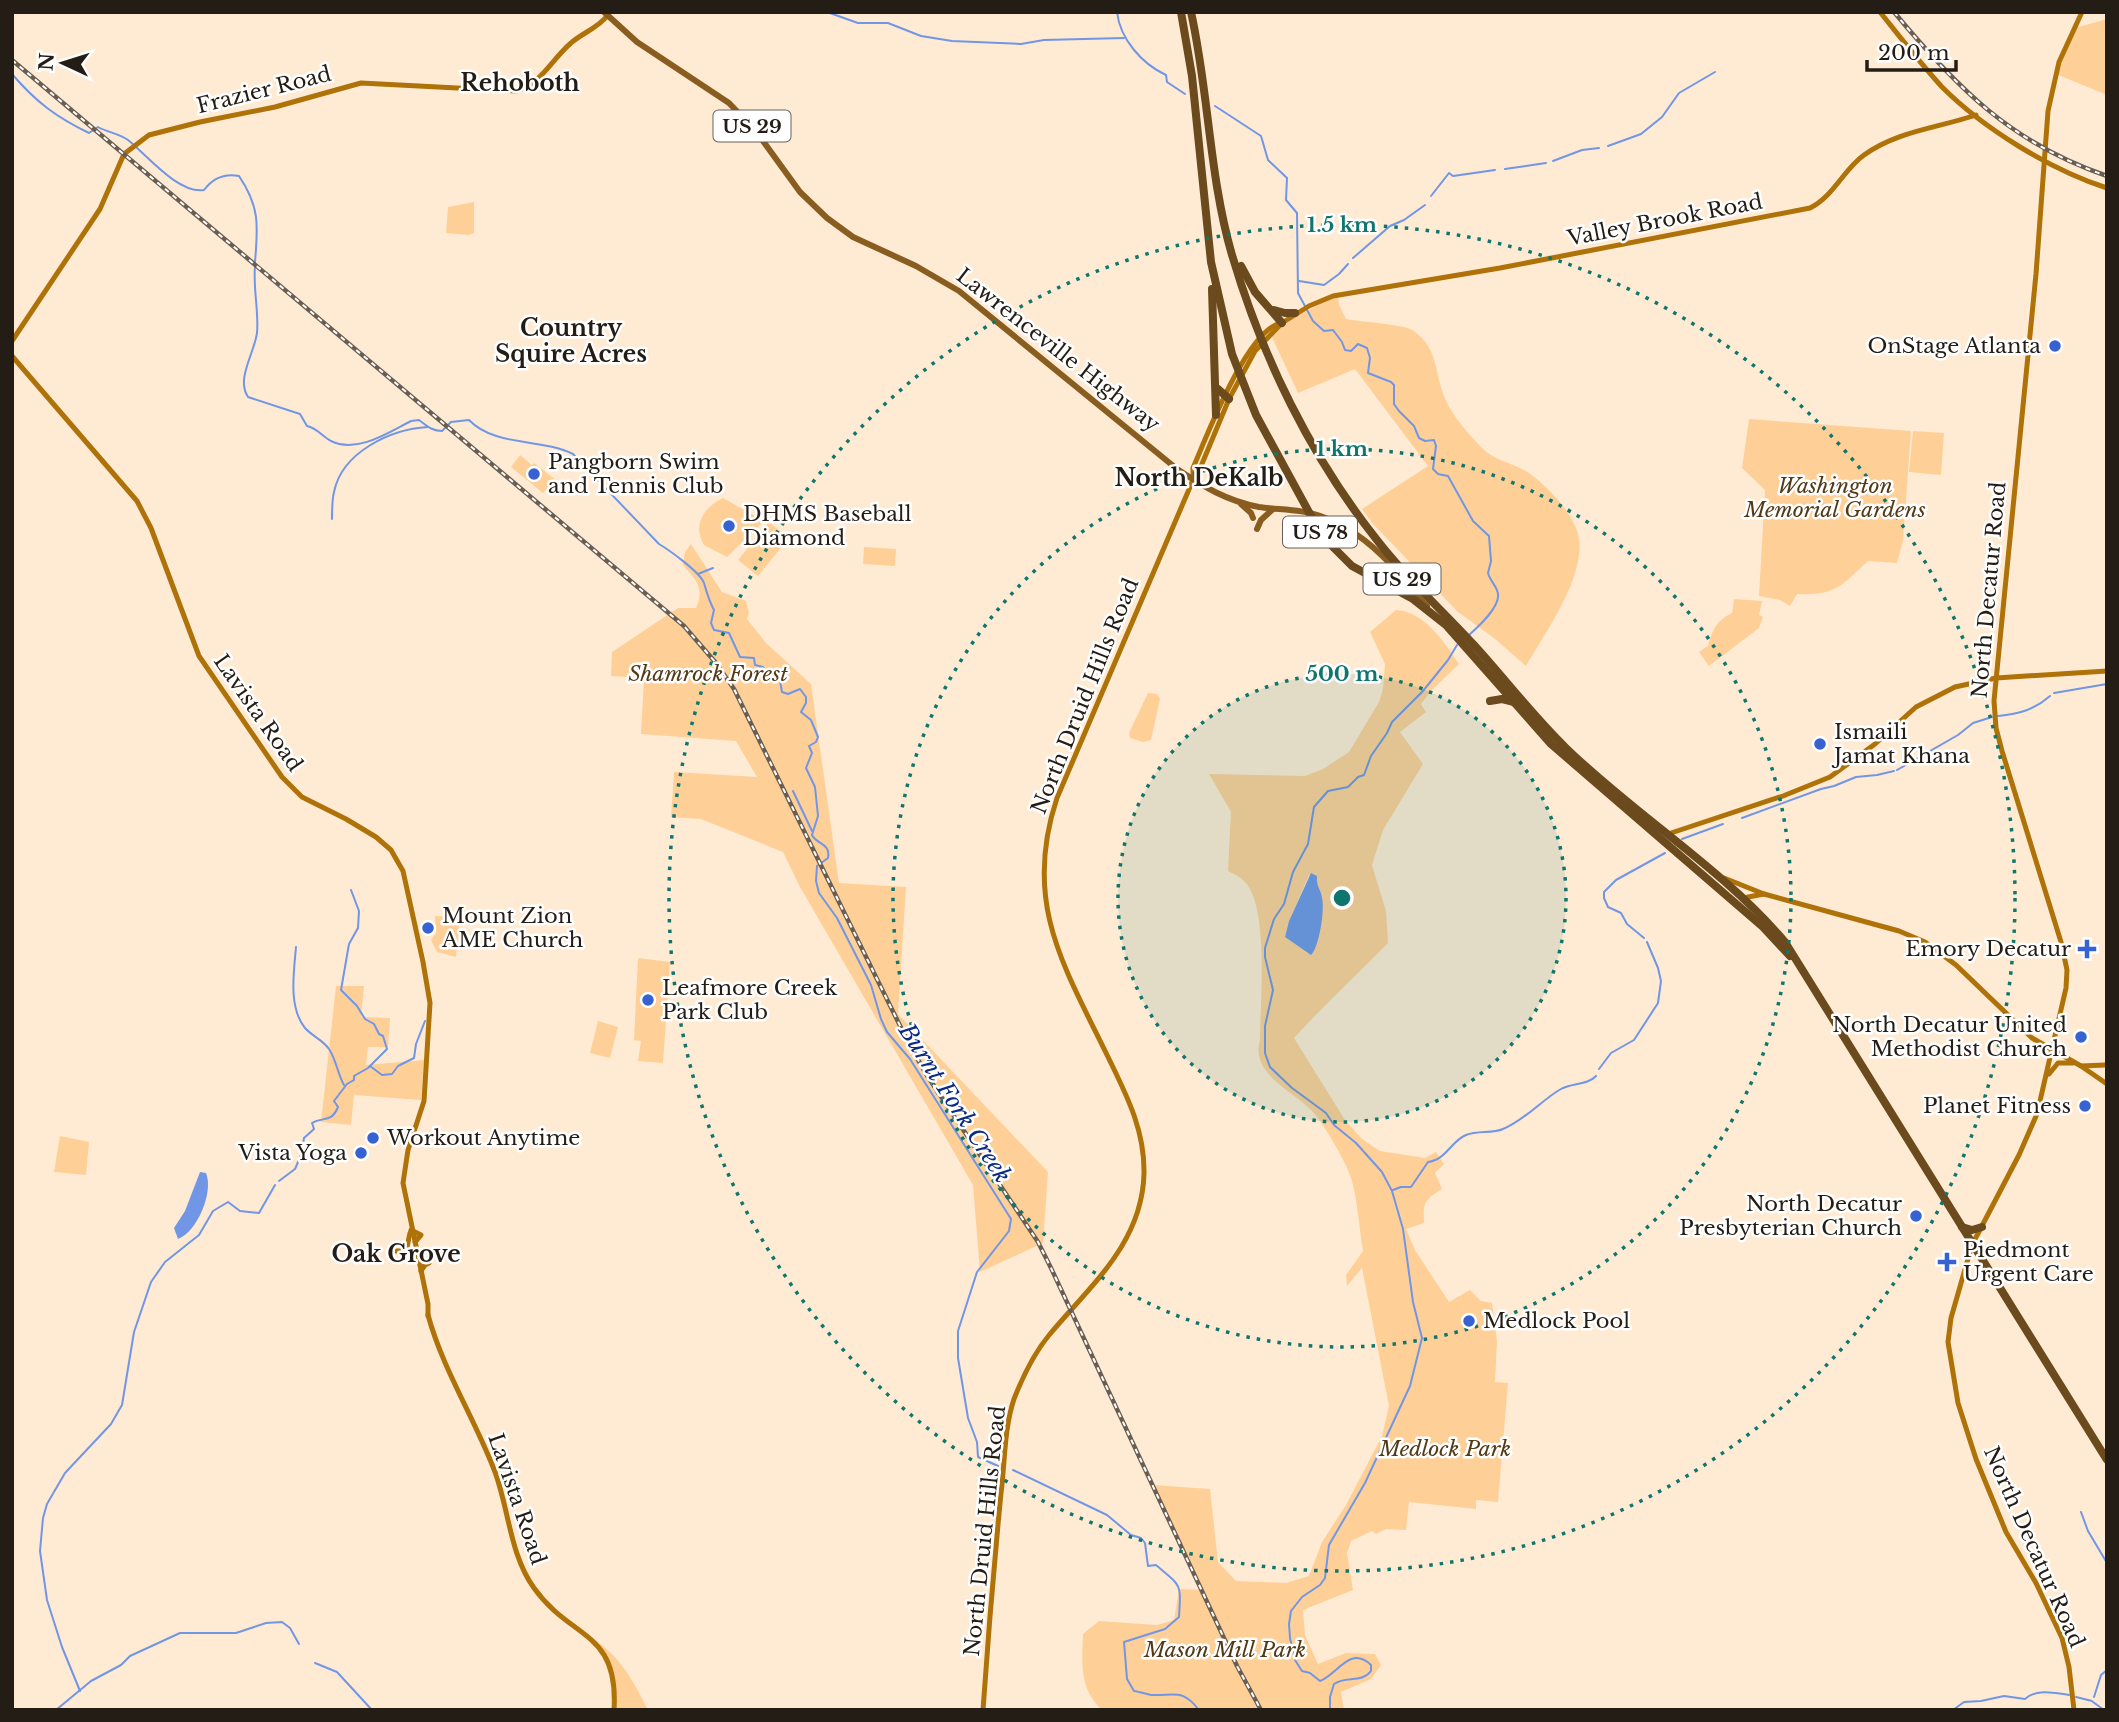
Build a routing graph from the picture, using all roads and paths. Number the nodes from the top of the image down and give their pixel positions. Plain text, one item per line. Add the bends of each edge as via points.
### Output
1 (1181, 12) edge
2 (1191, 12) edge
3 (1880, 12) edge
4 (2082, 12) edge
5 (606, 14) edge
6 (1976, 115) junction
7 (2044, 160) junction
8 (2107, 188) edge
9 (1223, 219) junction
10 (1210, 262) junction
11 (1333, 296) joint
12 (1271, 309) junction
13 (1298, 311) junction
14 (1282, 323) junction
15 (12, 341) edge
16 (12, 356) edge
17 (1217, 386) junction
18 (1226, 398) junction
19 (1216, 415) junction
20 (1193, 480) junction
21 (1239, 503) junction
22 (1274, 509) junction
23 (1253, 518) dead end
24 (1257, 529) dead end
25 (1357, 535) junction
26 (1426, 596) junction
27 (1446, 625) junction
28 (1459, 634) junction
29 (1471, 646) junction
30 (2107, 671) edge
31 (1494, 678) junction
32 (1996, 678) junction
33 (1516, 703) junction
34 (1663, 836) junction
35 (1718, 875) junction
36 (1764, 894) junction
37 (1739, 900) junction
38 (2052, 1051) junction
39 (2079, 1064) junction
40 (2105, 1065) dead end
41 (2047, 1079) junction
42 (2107, 1084) edge
43 (1962, 1227) junction
44 (1982, 1227) junction
45 (411, 1228) junction
46 (1972, 1245) junction
47 (396, 1251) dead end
48 (429, 1263) dead end
49 (420, 1274) junction
50 (2107, 1460) edge
51 (614, 1710) edge
52 (983, 1710) edge
53 (2074, 1710) edge

1 - 10 highway, US 78
2 - 9 highway, US 78
3 - 6 main road via 1944,88
4 - 7 main road, North Decatur Road via 2054,80
5 - 15 main road, Frazier Road via 603,22 571,43 539,80 517,91 361,83 149,135 120,161 100,209
5 - 20 main road, Lawrenceville Highway / US 29 via 644,46 729,103 800,192 827,218 853,237 959,291
6 - 7 main road
6 - 11 main road, Valley Brook Road via 1882,144 1854,163 1825,198 1810,208
7 - 8 main road
7 - 32 main road, North Decatur Road
9 - 12 highway via 1244,274
9 - 26 highway, US 78 via 1258,326 1301,426 1326,470 1379,543
10 - 17 highway
10 - 27 highway, US 78 via 1246,392 1316,526 1352,566 1413,599
11 - 13 main road, North Druid Hills Road
12 - 13 highway
12 - 14 highway
13 - 14 main road, North Druid Hills Road
14 - 18 main road, North Druid Hills Road via 1275,324 1252,347
16 - 45 main road, Lavista Road via 137,501 200,656 282,777 302,797 376,837 391,850 403,871 430,1003 424,1101 402,1183
17 - 18 highway
17 - 19 highway
18 - 19 main road, North Druid Hills Road
18 - 20 main road, North Druid Hills Road
19 - 20 main road, North Druid Hills Road via 1193,468
20 - 21 main road, Lawrenceville Highway / US 29
20 - 52 main road, North Druid Hills Road via 1048,826 1042,862 1050,928 1138,1123 1144,1159 1142,1198 1133,1228 1108,1269 1050,1334 1029,1365 1010,1411
21 - 22 main road, Lawrenceville Highway / US 29
21 - 23 main road
22 - 24 main road
22 - 25 main road, Lawrenceville Highway / US 29 via 1322,516
25 - 26 main road, Lawrenceville Highway / US 29
25 - 27 main road, Lawrenceville Highway / US 29
26 - 28 highway, Lawrenceville Highway / US 29
27 - 28 highway, Lawrenceville Highway / US 29
28 - 29 highway, Lawrenceville Highway / US 29
29 - 31 highway, Lawrenceville Highway / US 29
29 - 34 highway, Lawrenceville Highway / US 29 via 1556,738
30 - 32 main road
31 - 33 highway, Lawrenceville Highway / US 29
31 - 33 highway via 1497,692 1490,701
32 - 34 main road via 1955,687 1922,702 1830,777
32 - 38 main road, North Decatur Road via 1996,727 2065,960 2065,995
33 - 34 highway, Lawrenceville Highway / US 29 via 1566,758
34 - 35 highway, US 29
34 - 37 highway, US 29
35 - 36 main road
35 - 37 highway, US 29
36 - 37 main road
36 - 38 main road via 1925,942
37 - 43 highway, US 29 via 1785,942
38 - 39 main road
38 - 41 main road, North Decatur Road
39 - 40 main road
39 - 41 main road via 2056,1064
39 - 42 main road
41 - 44 main road, North Decatur Road via 2027,1138
43 - 44 highway
43 - 46 highway, US 29
44 - 46 main road, North Decatur Road
45 - 47 main road via 407,1247
45 - 49 main road, Lavista Road via 421,1236 414,1244
46 - 50 highway, US 29
46 - 53 main road, North Decatur Road via 1948,1335 1958,1403 2000,1518 2062,1638
48 - 49 main road
49 - 51 main road, Lavista Road via 421,1292 442,1358 495,1471 522,1568 549,1605 590,1637 608,1659 616,1689

